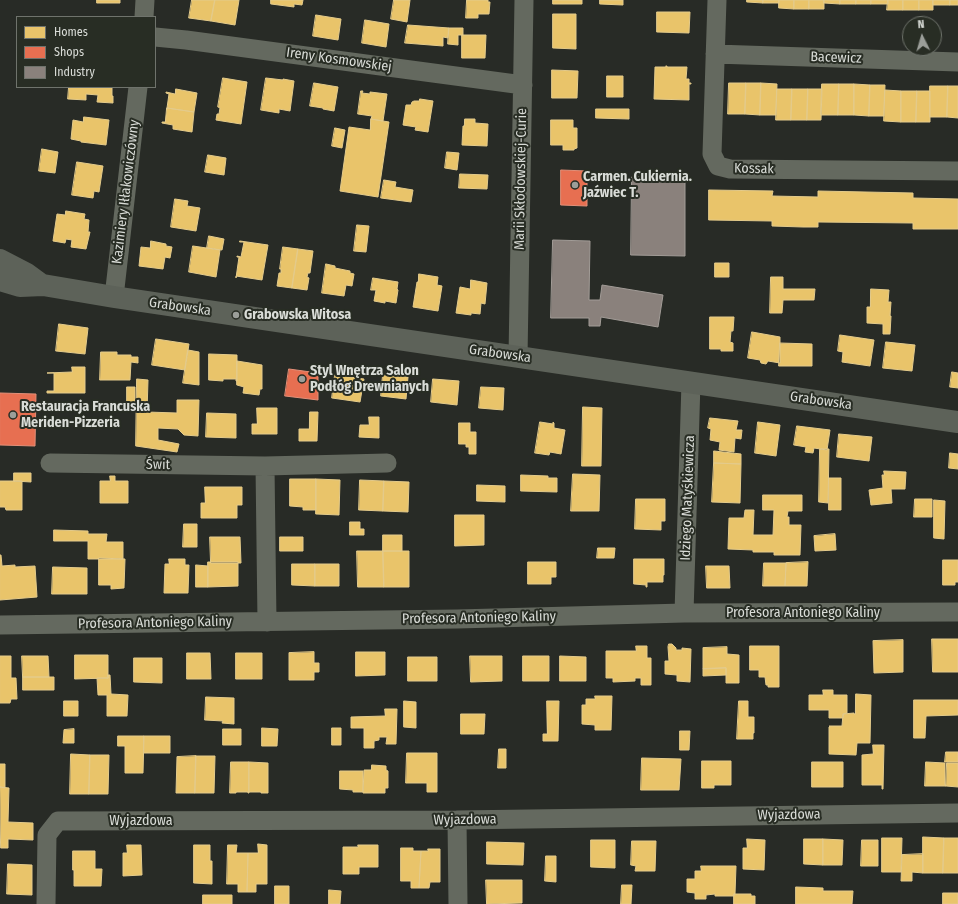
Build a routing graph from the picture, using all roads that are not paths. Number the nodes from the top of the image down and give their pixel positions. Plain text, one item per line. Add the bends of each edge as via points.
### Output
1 (145, 0) edge
2 (524, 0) edge
3 (716, 0) edge
4 (144, 16) edge
5 (156, 37) edge
6 (715, 54) junction
7 (958, 62) edge
8 (523, 85) junction
9 (138, 88) edge
10 (958, 170) edge
11 (0, 260) edge
12 (0, 280) edge
13 (42, 285) junction
14 (114, 297) junction
15 (518, 357) junction
16 (691, 382) junction
17 (958, 422) edge
18 (50, 463) dead end
19 (387, 463) dead end
20 (265, 466) junction
21 (958, 612) edge
22 (684, 613) junction
23 (267, 622) junction
24 (0, 625) edge
25 (958, 813) edge
26 (457, 820) junction
27 (46, 904) edge
28 (458, 904) edge

1 - 4 street
2 - 8 street, Marii Skłodowskiej-Curie
3 - 6 street, Kossak
5 - 8 street, Ireny Kosmowskiej
6 - 7 street, Bacewicz
6 - 10 street, Kossak via 712,154 718,166 730,169
8 - 15 street, Marii Skłodowskiej-Curie
9 - 14 street, Kazimiery Iłłakowiczówny
11 - 13 street, Grabowska
12 - 13 street, Grabowska via 20,286
13 - 14 street, Grabowska
14 - 15 street, Grabowska
15 - 16 street, Grabowska
16 - 17 street, Grabowska
16 - 22 street, Idziego Matyśkiewicza
18 - 20 street, Świt
19 - 20 street, Świt
20 - 23 street
21 - 22 street, Profesora Antoniego Kaliny
22 - 23 street, Profesora Antoniego Kaliny
23 - 24 street, Profesora Antoniego Kaliny
25 - 26 street, Wyjazdowa
26 - 27 street, Wyjazdowa via 58,821 47,835
26 - 28 street

